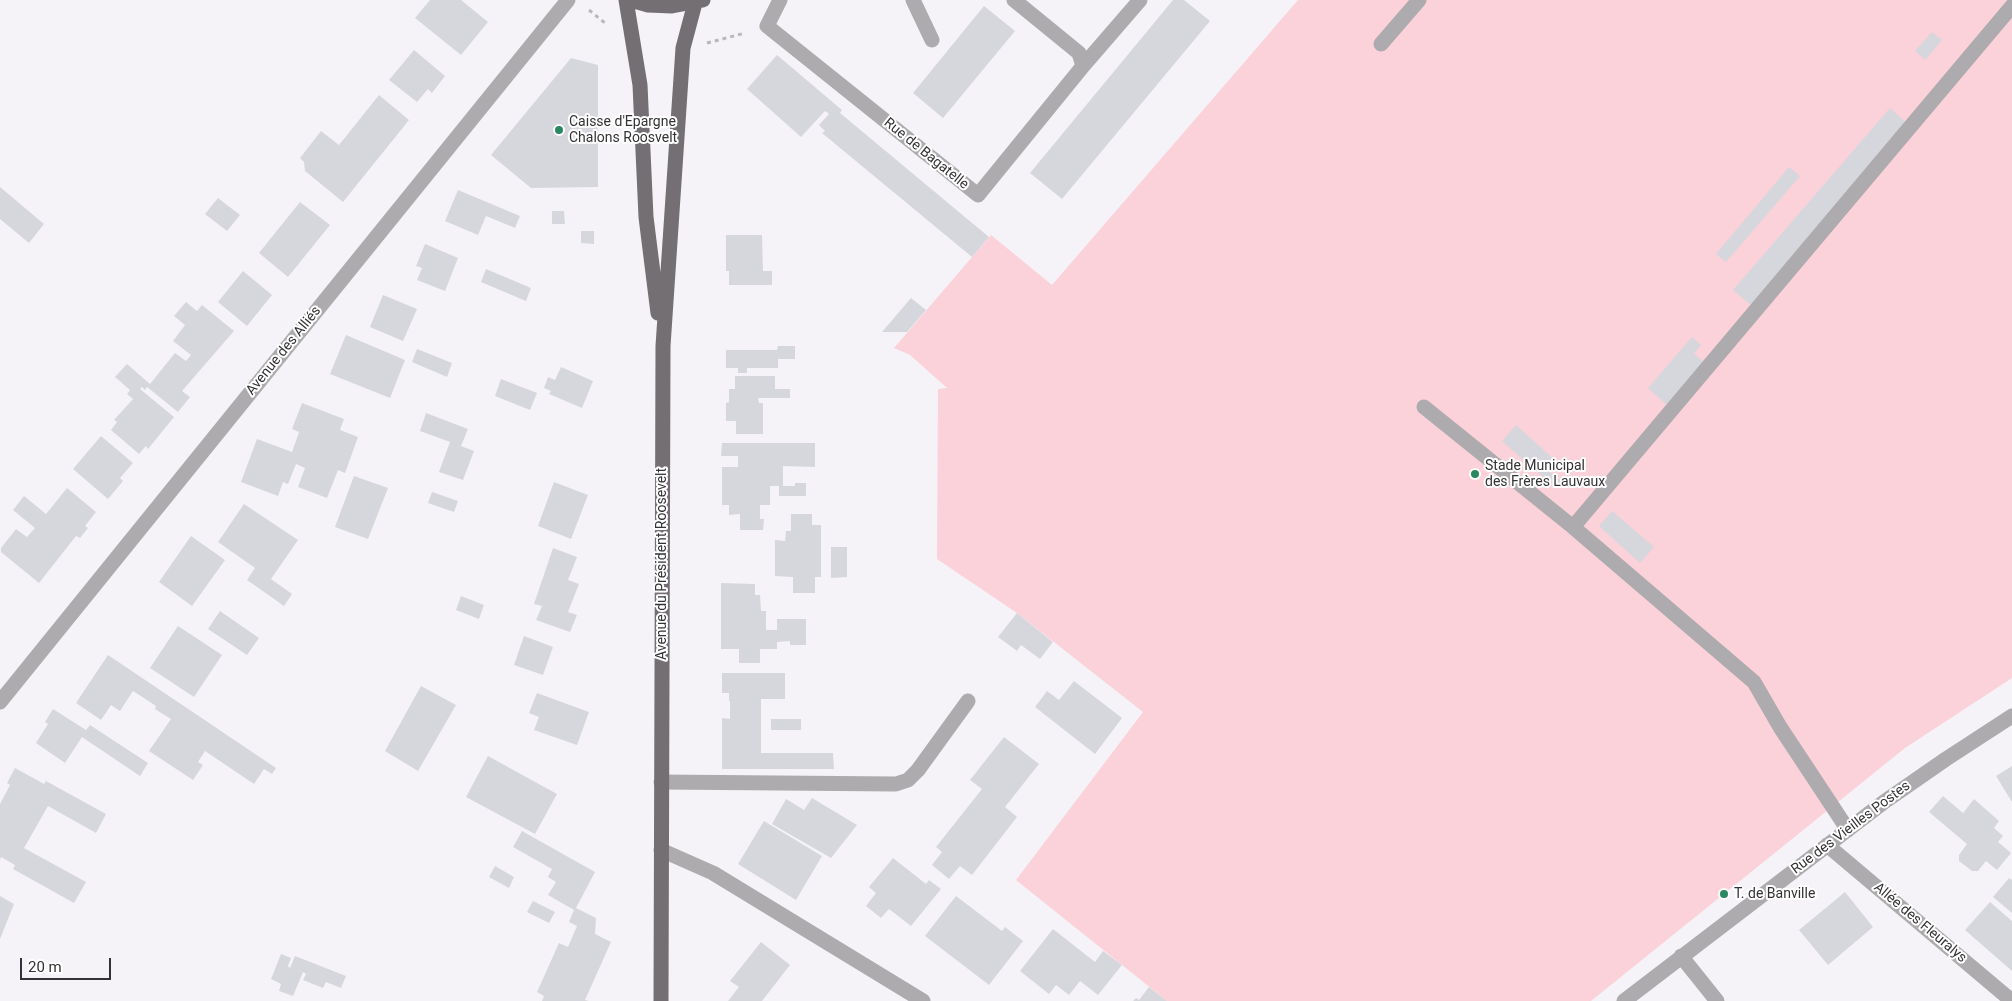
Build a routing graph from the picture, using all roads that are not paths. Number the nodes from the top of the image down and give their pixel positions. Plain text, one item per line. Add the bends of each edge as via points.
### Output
1 (568, 0) edge
2 (626, 0) edge
3 (631, 0) edge
4 (780, 0) edge
5 (913, 0) edge
6 (1014, 0) edge
7 (1140, 0) edge
8 (1418, 0) edge
9 (699, 1) edge
10 (2012, 6) edge
11 (932, 40) dead end
12 (1381, 44) dead end
13 (1083, 66) junction
14 (663, 346) junction
15 (1424, 407) dead end
16 (1573, 527) junction
17 (968, 701) dead end
18 (0, 702) edge
19 (2012, 716) edge
20 (661, 782) junction
21 (1848, 830) junction
22 (1827, 845) junction
23 (661, 850) junction
24 (1681, 956) junction
25 (660, 1001) edge
26 (923, 1001) edge
27 (1624, 1001) edge
28 (1716, 1001) edge
29 (2012, 1001) edge

1 - 18 street, Avenue des Alliés
2 - 14 main road, Avenue du Président Roosevelt via 640,85 646,217
3 - 9 main road via 672,6
4 - 13 street, Rue de Bagatelle via 767,26 978,195
5 - 11 street
6 - 13 street via 1079,53
7 - 13 street, Rue de Bagatelle
8 - 12 street
9 - 14 main road, Avenue du Président Roosevelt via 683,48
10 - 16 street
14 - 20 main road, Avenue du Président Roosevelt
15 - 16 street
16 - 21 street via 1754,682
17 - 20 street via 918,770 908,780 896,784
19 - 21 street, Rue des Vieilles Postes
20 - 23 main road, Avenue du Président Roosevelt
21 - 22 street, Rue des Vieilles Postes
22 - 24 street, Rue des Vieilles Postes
22 - 29 street, Allée des Fleuralys
23 - 25 main road, Avenue du Président Roosevelt
23 - 26 street via 713,873
24 - 27 street, Rue des Vieilles Postes
24 - 28 street

